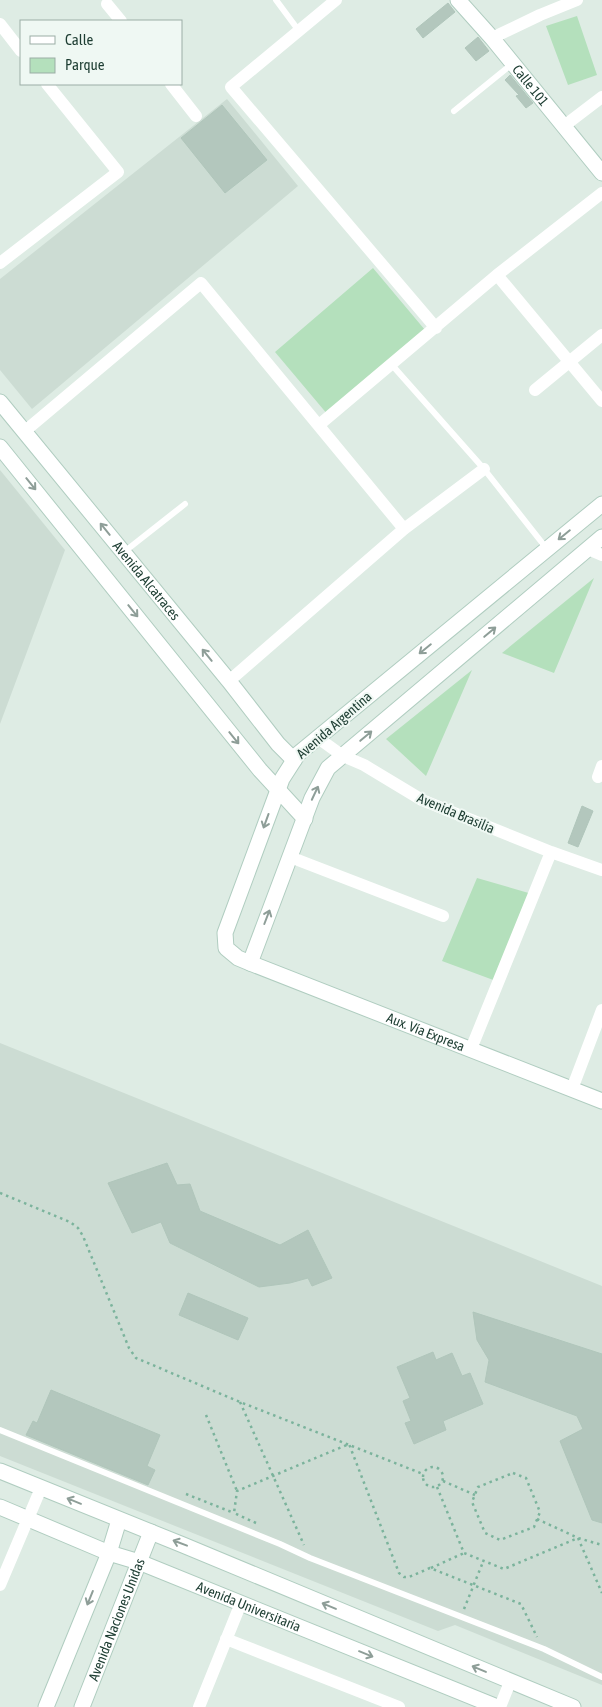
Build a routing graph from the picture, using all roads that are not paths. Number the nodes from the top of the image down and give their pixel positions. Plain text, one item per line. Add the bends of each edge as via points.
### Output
1 (276, 0) edge
2 (336, 0) edge
3 (458, 0) edge
4 (577, 0) edge
5 (107, 4) dead end
6 (120, 20) edge
7 (0, 24) edge
8 (299, 31) junction
9 (492, 38) junction
10 (20, 50) edge
11 (513, 63) junction
12 (48, 85) edge
13 (172, 85) edge
14 (602, 97) edge
15 (454, 110) dead end
16 (196, 116) dead end
17 (564, 126) junction
18 (602, 173) edge
19 (602, 193) edge
20 (0, 263) edge
21 (498, 275) junction
22 (436, 328) junction
23 (602, 336) edge
24 (568, 362) junction
25 (392, 365) junction
26 (535, 390) dead end
27 (602, 401) edge
28 (0, 402) edge
29 (319, 426) junction
30 (25, 431) junction
31 (0, 446) edge
32 (484, 469) junction
33 (185, 504) dead end
34 (602, 504) edge
35 (404, 529) junction
36 (602, 537) edge
37 (547, 549) junction
38 (124, 552) junction
39 (595, 552) edge
40 (229, 681) junction
41 (318, 738) junction
42 (343, 756) junction
43 (294, 760) junction
44 (278, 790) junction
45 (305, 819) junction
46 (551, 852) junction
47 (290, 857) junction
48 (602, 870) edge
49 (442, 916) dead end
50 (250, 963) junction
51 (602, 1010) edge
52 (471, 1049) junction
53 (572, 1089) junction
54 (602, 1101) edge
55 (0, 1430) edge
56 (0, 1472) edge
57 (40, 1488) junction
58 (0, 1507) edge
59 (28, 1518) junction
60 (119, 1520) junction
61 (151, 1532) junction
62 (109, 1553) junction
63 (139, 1562) junction
64 (0, 1585) edge
65 (241, 1603) junction
66 (226, 1639) junction
67 (602, 1677) edge
68 (510, 1682) junction
69 (46, 1707) edge
70 (82, 1707) edge
71 (199, 1707) edge
72 (399, 1707) edge
73 (498, 1707) edge
74 (573, 1707) edge

1 - 8 lane
2 - 8 street
3 - 9 main road, Calle 101
4 - 9 street
5 - 6 street
7 - 10 street
8 - 22 street via 231,87
9 - 11 main road, Calle 101
11 - 15 lane
11 - 17 main road, Calle 101
12 - 20 street via 118,172
13 - 16 street
14 - 17 street
17 - 18 main road, Calle 101
19 - 21 street
21 - 22 street
21 - 24 street
22 - 25 street
23 - 24 street
24 - 26 street
24 - 27 street
25 - 29 street
25 - 32 lane
28 - 30 main road, Avenida Alcatraces
29 - 30 street via 201,283
29 - 35 street
38 -> 30 main road, Avenida Alcatraces
31 -> 44 main road
32 - 35 street
32 - 37 lane
33 - 38 lane
34 -> 37 main road, Avenida Argentina
35 - 40 street
36 - 39 main road, Avenida Argentina
37 -> 41 main road, Avenida Argentina
40 -> 38 main road, Avenida Alcatraces
42 -> 39 main road, Avenida Argentina
40 - 43 main road, Avenida Alcatraces
41 - 42 street, Avenida Brasilia
41 - 43 main road, Avenida Argentina
45 -> 42 main road, Avenida Argentina via 328,768
42 - 46 street, Avenida Brasilia via 422,800
43 - 44 main road, Avenida Argentina
44 - 45 main road
44 -> 50 main road, Avenida Argentina via 225,933 226,948
45 - 47 main road
46 - 48 street, Avenida Brasilia
46 - 52 street
47 - 49 street
50 -> 47 main road
50 - 52 main road, Aux. Vía Expresa
51 - 53 street
52 - 53 main road, Aux. Vía Expresa
53 - 54 main road, Aux. Vía Expresa
55 - 67 lane via 310,1558 544,1649
56 - 57 main road
57 - 59 street
60 -> 57 main road
58 - 59 main road, Avenida Universitaria
59 - 62 main road, Avenida Universitaria
59 - 64 street
60 - 61 main road
60 - 62 main road
61 - 63 main road, Avenida Naciones Unidas
68 -> 61 main road
62 - 63 main road, Avenida Universitaria
62 -> 69 main road
63 - 65 main road, Avenida Universitaria
63 - 70 main road, Avenida Naciones Unidas
65 - 66 street
65 -> 73 main road, Avenida Universitaria
66 - 71 street
66 - 72 street
68 - 73 street
68 - 74 main road

